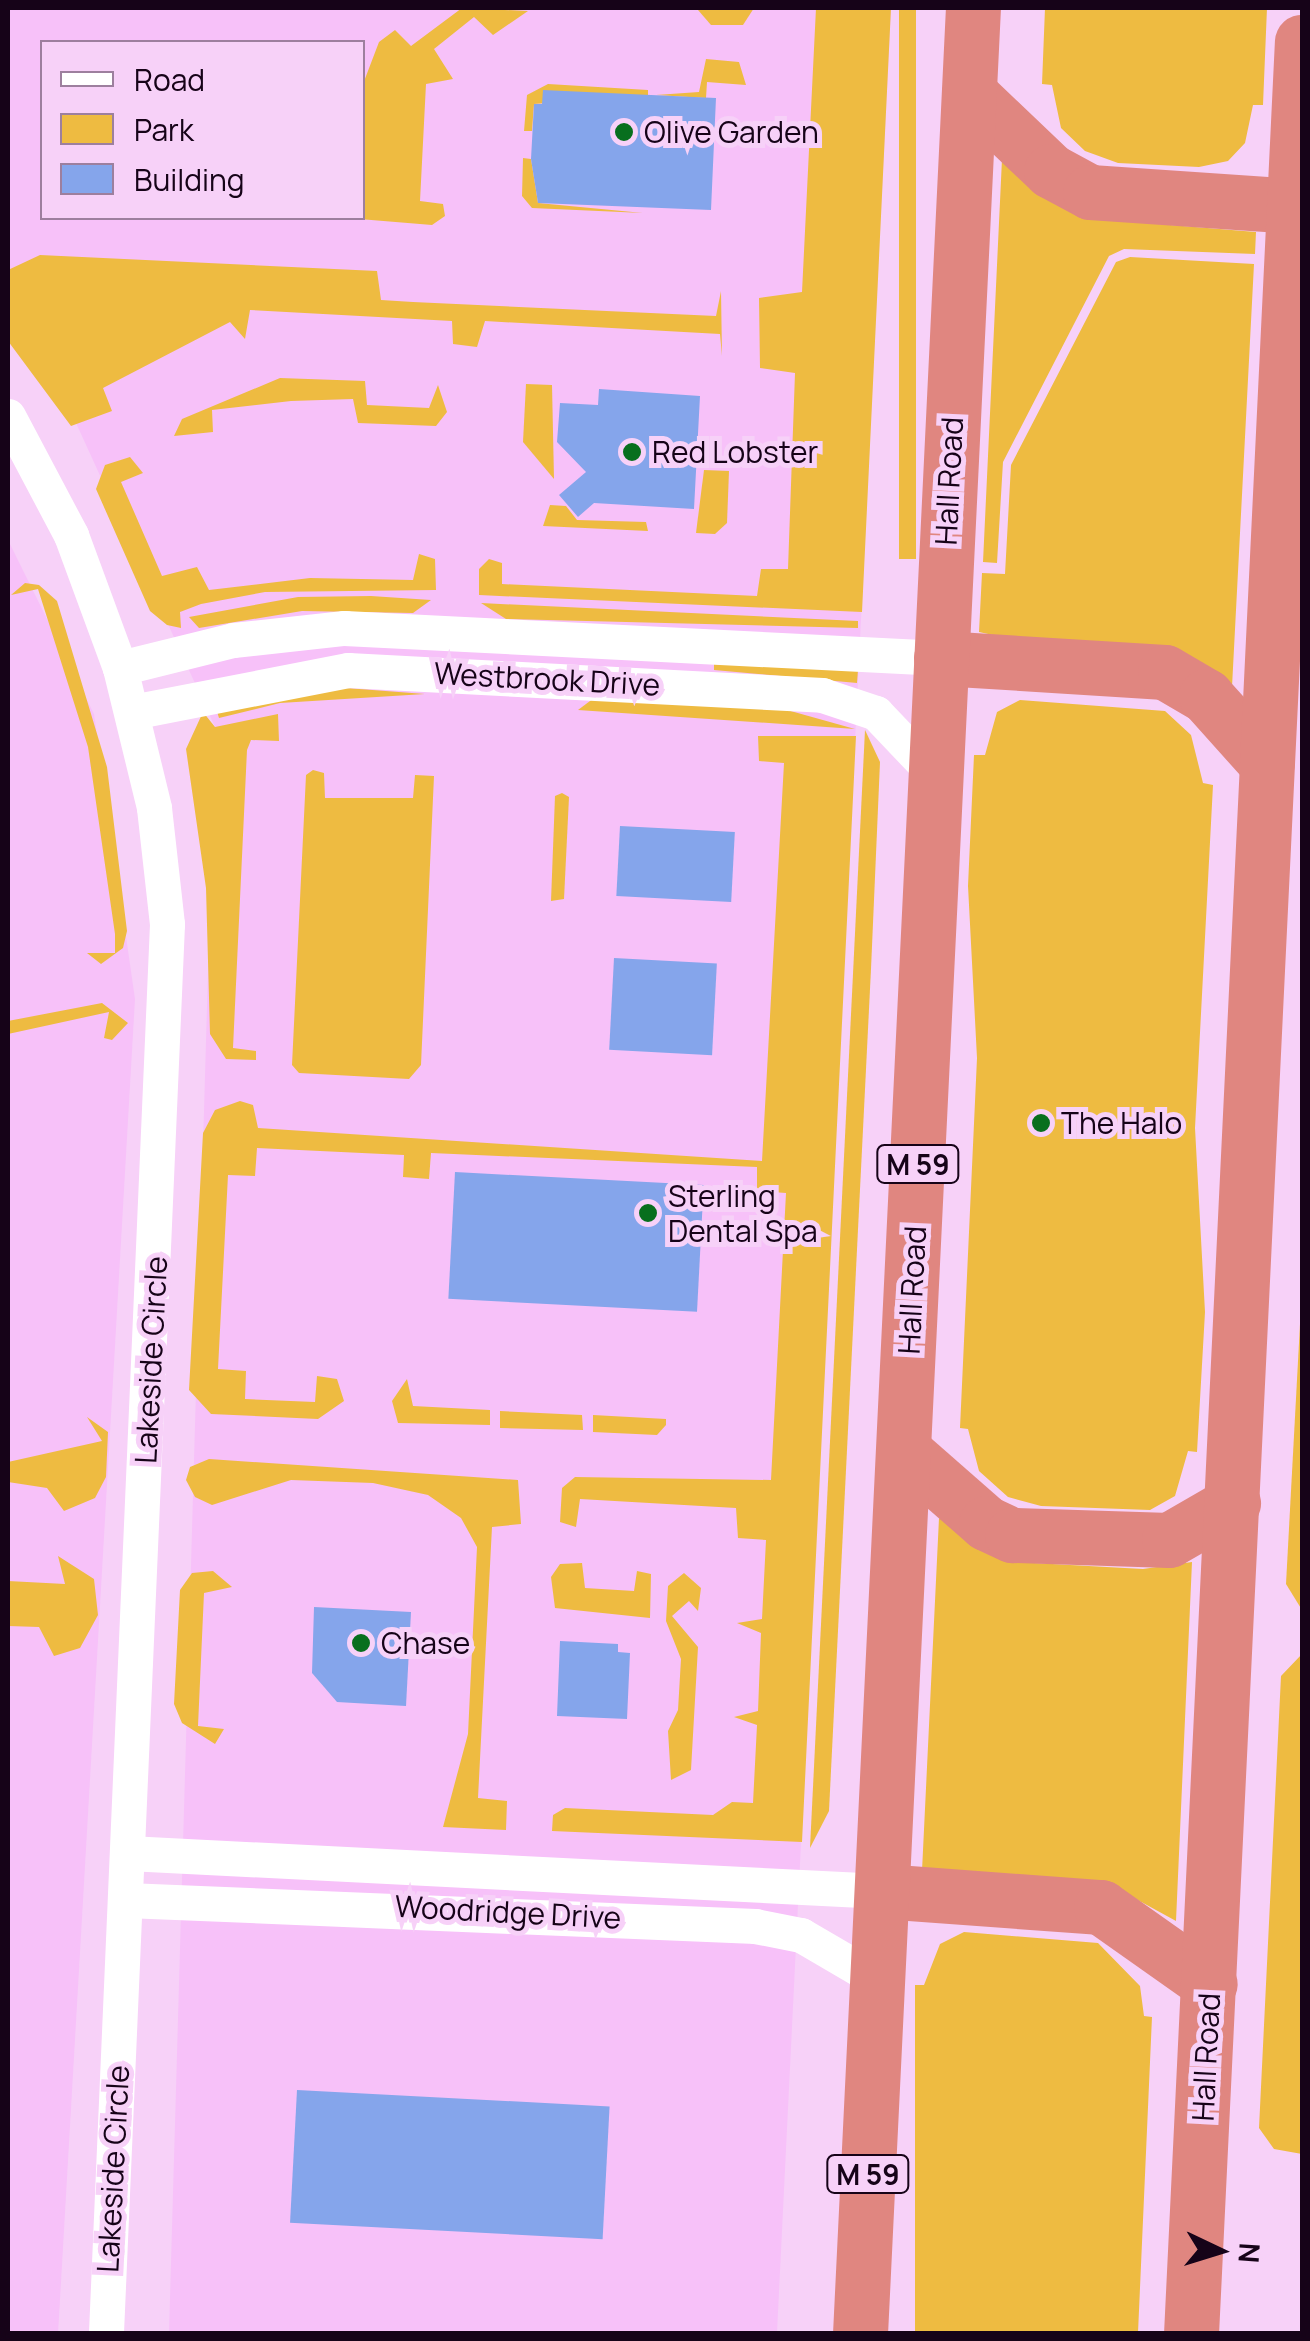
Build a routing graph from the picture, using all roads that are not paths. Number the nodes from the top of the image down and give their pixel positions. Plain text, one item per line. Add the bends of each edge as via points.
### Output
1 (973, 8) edge
2 (1302, 42) edge
3 (969, 93) junction
4 (1294, 206) junction
5 (8, 416) edge
6 (941, 658) junction
7 (120, 668) junction
8 (132, 712) junction
9 (1267, 764) junction
10 (936, 776) junction
11 (904, 1452) junction
12 (1233, 1503) junction
13 (128, 1853) junction
14 (882, 1891) junction
15 (126, 1900) junction
16 (878, 1980) junction
17 (1210, 1984) junction
18 (106, 2334) edge
19 (860, 2334) edge
20 (1191, 2334) edge

1 - 3 highway, Hall Road / M 59
2 - 4 highway, Hall Road
3 - 4 highway via 1051,171 1090,192
3 - 6 highway, Hall Road / M 59
4 - 9 highway, Hall Road
5 - 7 street, Lakeside Circle via 70,535
6 - 7 street, Westbrook Drive via 344,628 233,640
6 - 9 highway via 1165,672 1206,696
6 - 10 highway, Hall Road / M 59
7 - 8 street, Lakeside Circle
8 - 10 street, Westbrook Drive via 348,670 822,695 876,713
8 - 13 street, Lakeside Circle via 154,808 168,979
9 - 12 highway, Hall Road
10 - 11 highway, Hall Road / M 59
11 - 12 highway via 986,1523 1012,1535 1168,1540
11 - 14 highway, Hall Road / M 59
12 - 17 highway, Hall Road
13 - 14 street, Woodridge Drive
13 - 15 street, Lakeside Circle
14 - 16 highway, Hall Road / M 59
14 - 17 highway via 1101,1907
15 - 16 street, Woodridge Drive via 755,1926 802,1935
15 - 18 street, Lakeside Circle
16 - 19 highway, Hall Road / M 59
17 - 20 highway, Hall Road

